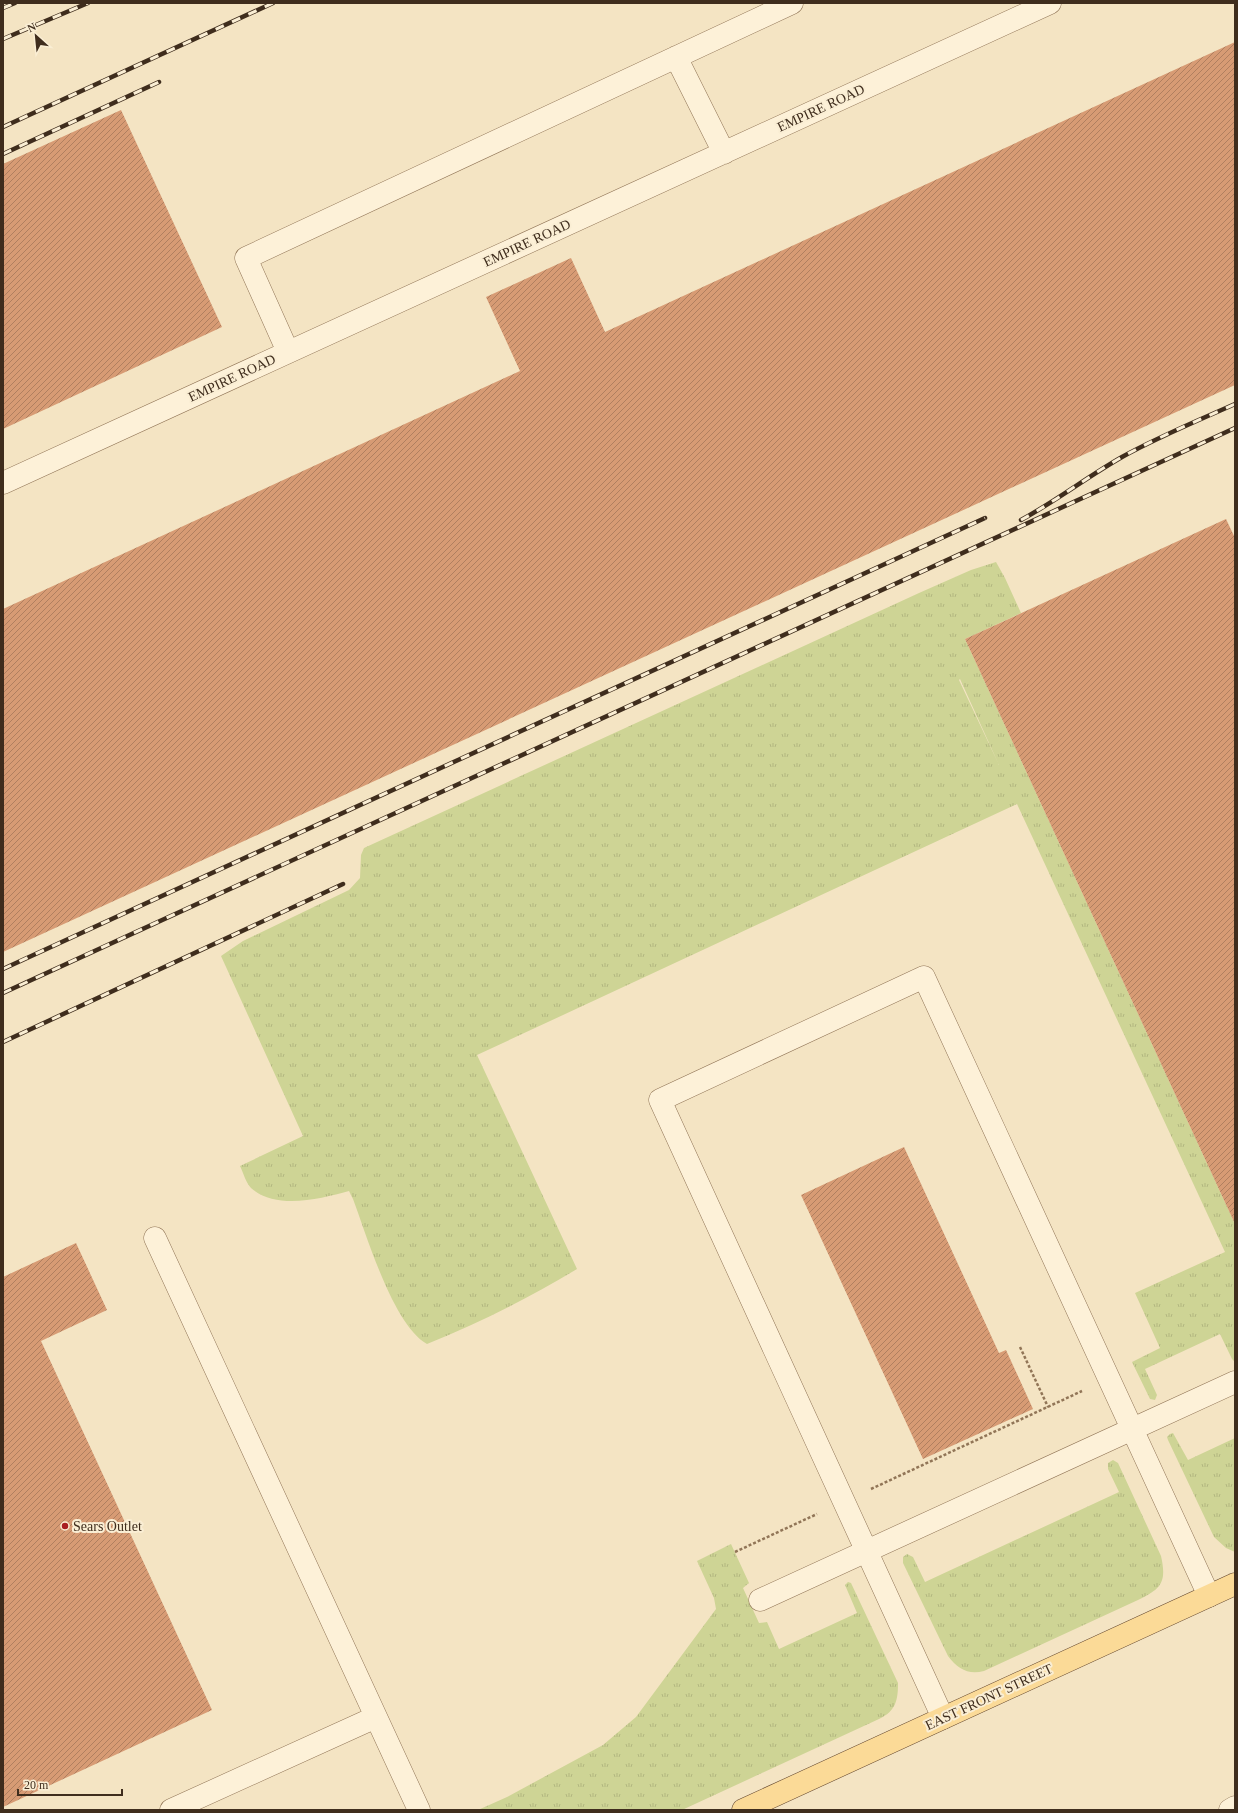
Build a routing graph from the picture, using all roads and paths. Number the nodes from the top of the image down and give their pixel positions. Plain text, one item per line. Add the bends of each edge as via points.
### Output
1 (792, 3) edge
2 (1050, 3) edge
3 (676, 57) junction
4 (724, 152) junction
5 (288, 352) junction
6 (3, 483) edge
7 (155, 1238) dead end
8 (1020, 1347) dead end
9 (1108, 1379) junction
10 (1235, 1382) edge
11 (1048, 1407) junction
12 (1132, 1429) junction
13 (844, 1501) junction
14 (866, 1551) junction
15 (735, 1552) dead end
16 (1235, 1584) edge
17 (1209, 1596) junction
18 (760, 1600) dead end
19 (376, 1717) junction
20 (943, 1718) junction
21 (1235, 1807) edge
22 (171, 1810) edge
23 (418, 1810) edge
24 (743, 1810) edge
25 (1230, 1810) edge

1 - 3 street
2 - 4 street, EMPIRE ROAD
3 - 4 street
3 - 5 street via 246,258
4 - 5 street, EMPIRE ROAD
5 - 6 street, EMPIRE ROAD
7 - 19 street
8 - 11 path
9 - 11 path
9 - 12 street
9 - 13 street via 924,977 660,1100
10 - 12 street
11 - 13 path
12 - 14 street
12 - 17 street
13 - 14 street
13 - 15 path
14 - 18 street
14 - 20 street
16 - 17 main road, EAST FRONT STREET
17 - 20 main road, EAST FRONT STREET
19 - 22 street
19 - 23 street
20 - 24 main road, EAST FRONT STREET
21 - 25 street

